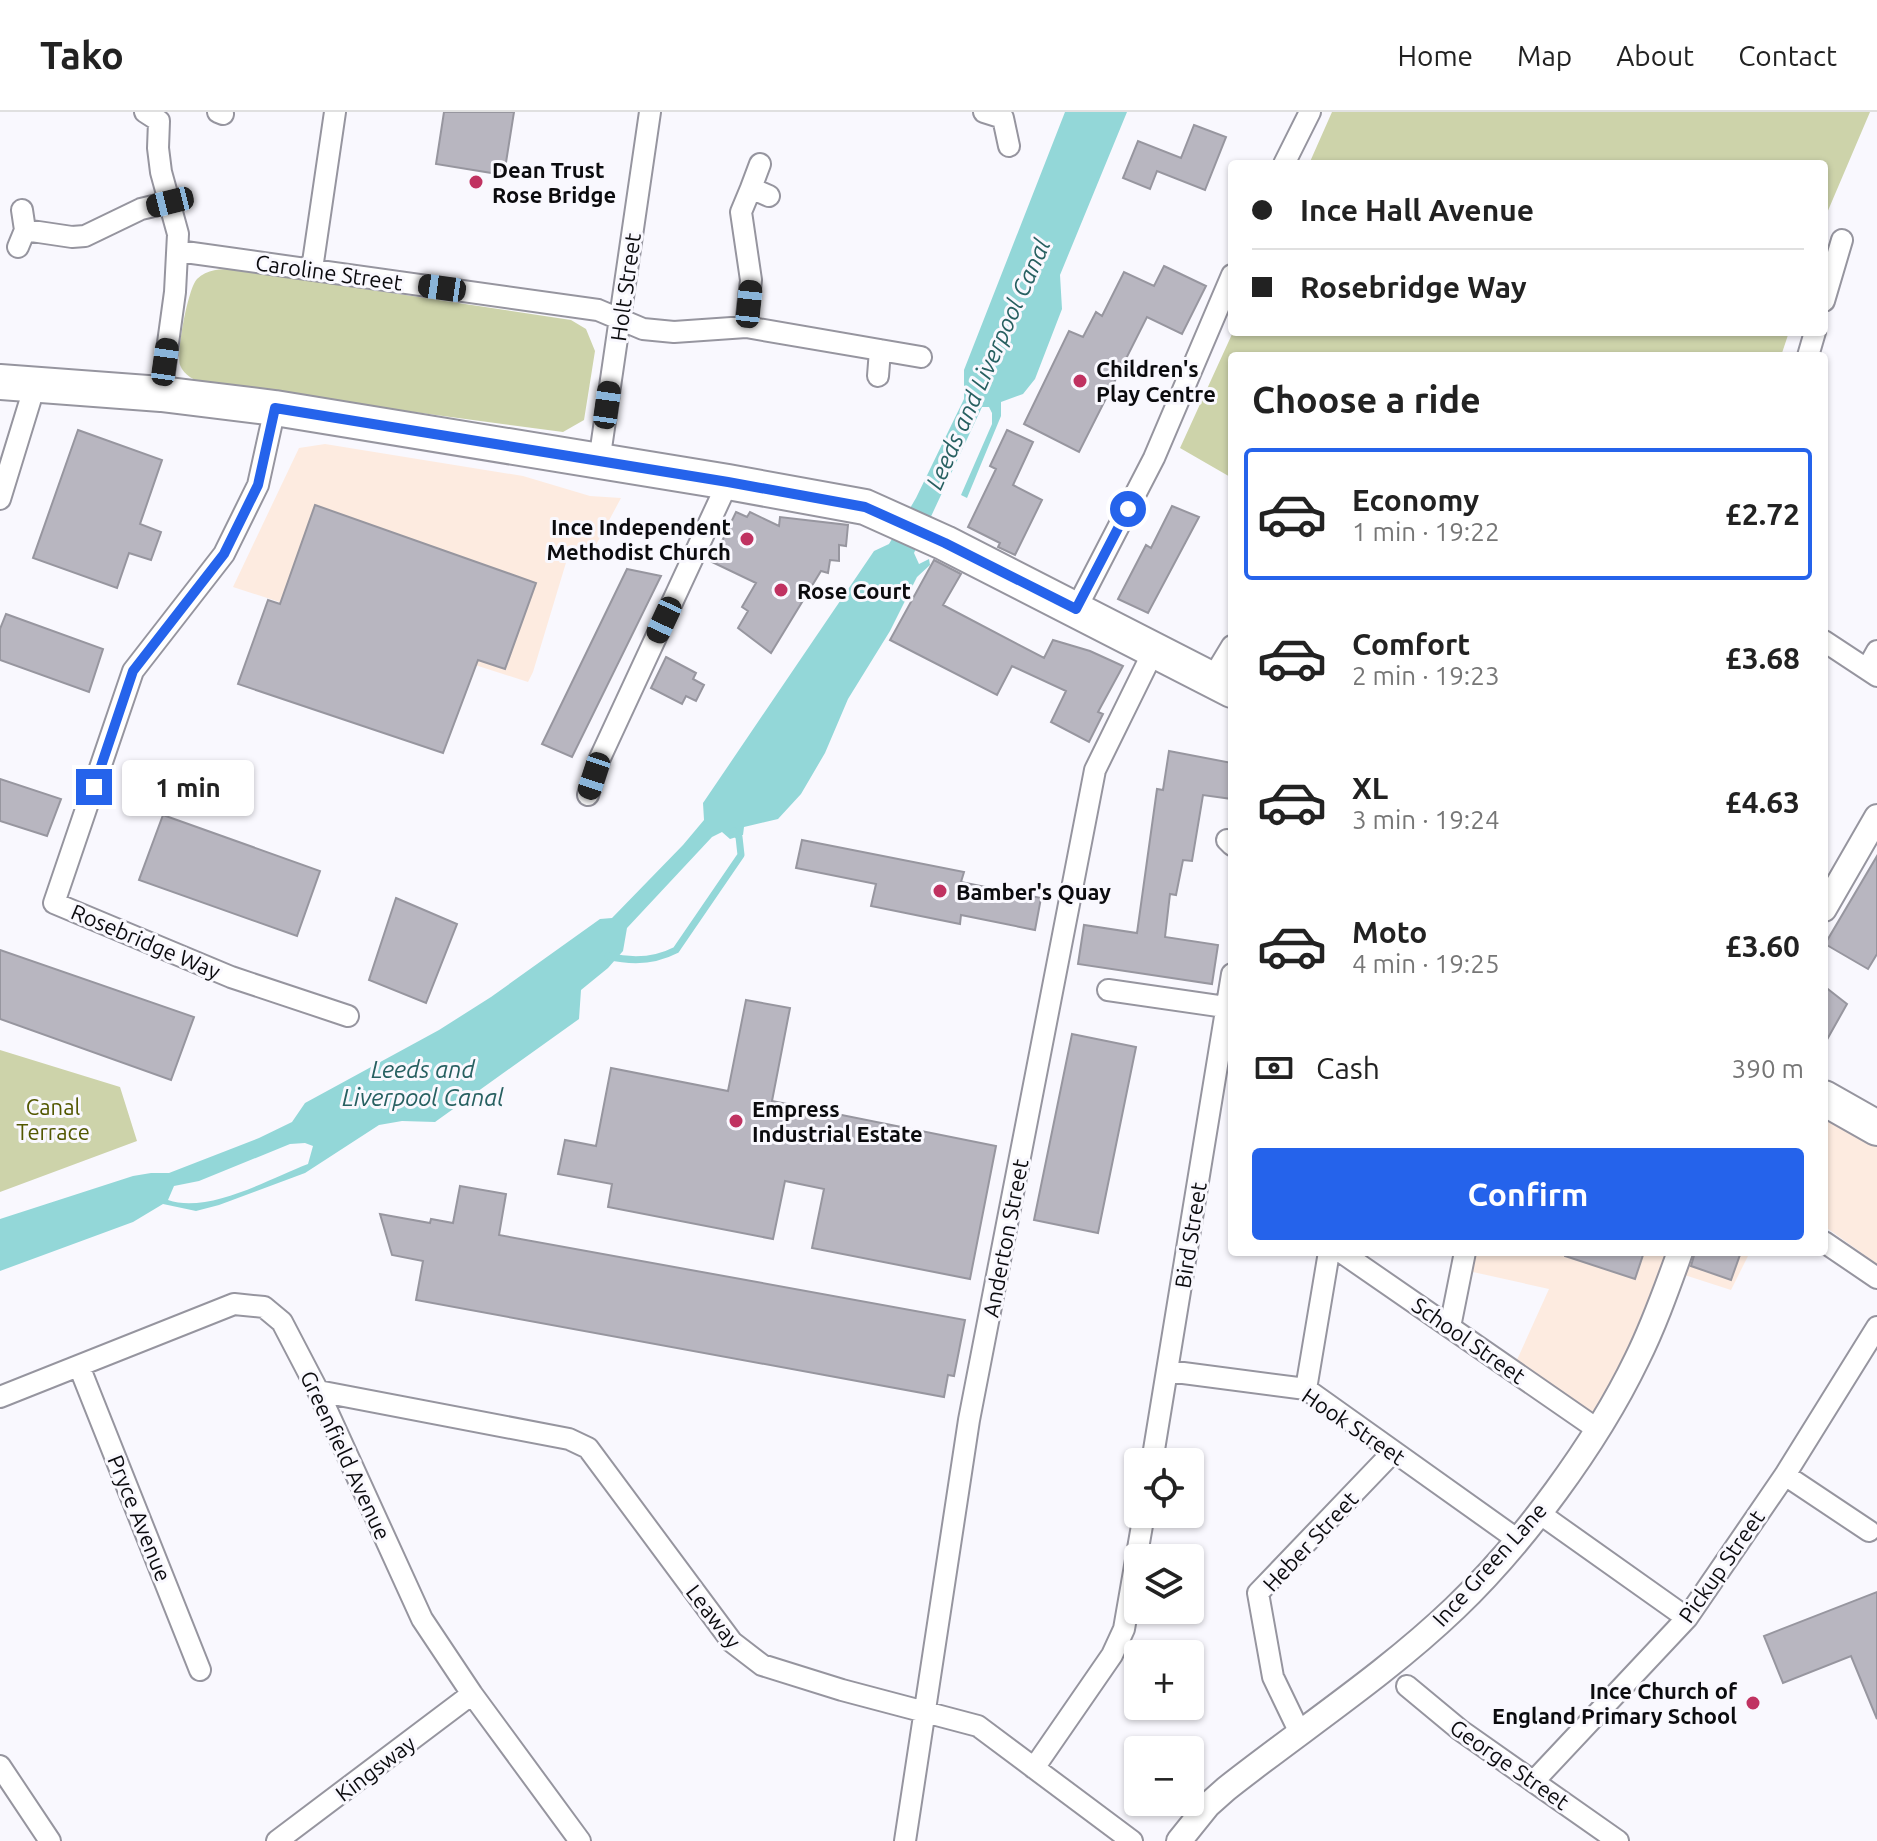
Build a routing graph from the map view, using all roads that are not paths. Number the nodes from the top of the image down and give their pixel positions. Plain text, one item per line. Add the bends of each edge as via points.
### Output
1 (335, 112) edge
2 (650, 112) edge
3 (1310, 112) edge
4 (1000, 114) edge
5 (160, 115) edge
6 (1009, 146) dead end
7 (1286, 160) edge
8 (760, 164) dead end
9 (170, 202) junction
10 (22, 229) dead end
11 (1842, 240) dead end
12 (178, 251) junction
13 (312, 269) junction
14 (1228, 284) edge
15 (1828, 287) edge
16 (620, 319) junction
17 (746, 327) junction
18 (880, 350) junction
19 (921, 357) dead end
20 (878, 376) dead end
21 (0, 382) edge
22 (35, 385) junction
23 (161, 394) junction
24 (275, 408) junction
25 (599, 462) junction
26 (728, 482) junction
27 (0, 499) edge
28 (1076, 609) junction
29 (1828, 644) edge
30 (1154, 650) junction
31 (1877, 651) edge
32 (1228, 662) edge
33 (1872, 673) edge
34 (1222, 685) edge
35 (588, 795) dead end
36 (1877, 817) edge
37 (1828, 902) edge
38 (1108, 990) dead end
39 (1228, 1008) edge
40 (348, 1016) dead end
41 (1228, 1020) edge
42 (1828, 1100) edge
43 (1873, 1118) edge
44 (1828, 1245) edge
45 (1328, 1256) edge
46 (1347, 1256) edge
47 (1464, 1256) edge
48 (1678, 1256) edge
49 (1877, 1278) edge
50 (1450, 1327) junction
51 (1877, 1327) edge
52 (79, 1366) junction
53 (1168, 1371) junction
54 (1306, 1389) junction
55 (318, 1391) junction
56 (0, 1397) edge
57 (1597, 1429) junction
58 (1154, 1448) edge
59 (1393, 1452) junction
60 (1785, 1475) junction
61 (1539, 1513) junction
62 (1142, 1528) edge
63 (1869, 1531) dead end
64 (1518, 1540) junction
65 (1687, 1618) junction
66 (200, 1670) dead end
67 (1407, 1686) dead end
68 (472, 1694) junction
69 (925, 1711) junction
70 (1299, 1731) junction
71 (0, 1766) edge
72 (1034, 1768) junction
73 (1534, 1781) junction
74 (50, 1841) edge
75 (277, 1841) edge
76 (580, 1841) edge
77 (905, 1841) edge
78 (1132, 1841) edge
79 (1179, 1841) edge
80 (1618, 1841) edge

1 - 13 street
2 - 16 street, Holt Street
3 - 7 street
4 - 6 street
5 - 9 street via 158,148
8 - 17 street via 760,192 741,212 751,280
9 - 10 street via 141,209 85,236
9 - 12 street
11 - 15 street
12 - 13 street, Caroline Street
12 - 23 street
13 - 16 street, Caroline Street via 598,310
14 - 28 street via 1154,458
16 - 17 street, Caroline Street via 643,329 674,332
16 - 25 street, Holt Street
17 - 18 street, Caroline Street
18 - 19 street, Caroline Street
18 - 20 street
21 - 22 highway
22 - 23 highway
22 - 27 street
23 - 24 highway
24 - 25 highway
24 - 40 street, Rosebridge Way via 258,485 224,554 133,671 54,903 231,977
25 - 26 highway
26 - 28 highway via 835,500 890,516
26 - 35 street via 600,758
28 - 30 highway
29 - 33 street
30 - 34 highway
30 - 69 street, Anderton Street via 1095,770 969,1420
31 - 33 street
32 - 34 street
36 - 37 street
38 - 39 street
41 - 53 street, Bird Street
42 - 43 highway
44 - 49 street
45 - 54 street
46 - 50 street, School Street
47 - 50 street
48 - 57 street, Ince Green Lane via 1637,1360
50 - 57 street, School Street
51 - 60 street, Pickup Street
52 - 55 street, Greenfield Avenue via 234,1304 252,1304 282,1322
52 - 56 street, Greenfield Avenue
52 - 66 street, Pryce Avenue
53 - 54 street, Hook Street
53 - 58 street, Bird Street
54 - 59 street, Hook Street
55 - 68 street, Greenfield Avenue via 422,1619
55 - 69 street, Leaway via 569,1439 588,1448 745,1655 842,1690
57 - 61 street, Ince Green Lane
59 - 64 street, Hook Street
59 - 70 street, Heber Street via 1258,1593 1273,1677
60 - 63 street
60 - 65 street, Pickup Street
61 - 64 street, Ince Green Lane
61 - 65 street
62 - 72 street via 1124,1629 1112,1655
64 - 70 street, Ince Green Lane via 1444,1618
65 - 73 street, Pickup Street
67 - 73 street, George Street via 1449,1709
68 - 75 street, Kingsway
68 - 76 street, Greenfield Avenue
69 - 72 street, Leaway via 978,1726
69 - 77 street, Anderton Street
70 - 79 street, Ince Green Lane via 1217,1797
71 - 74 street
72 - 78 street, Leaway
73 - 80 street, George Street

